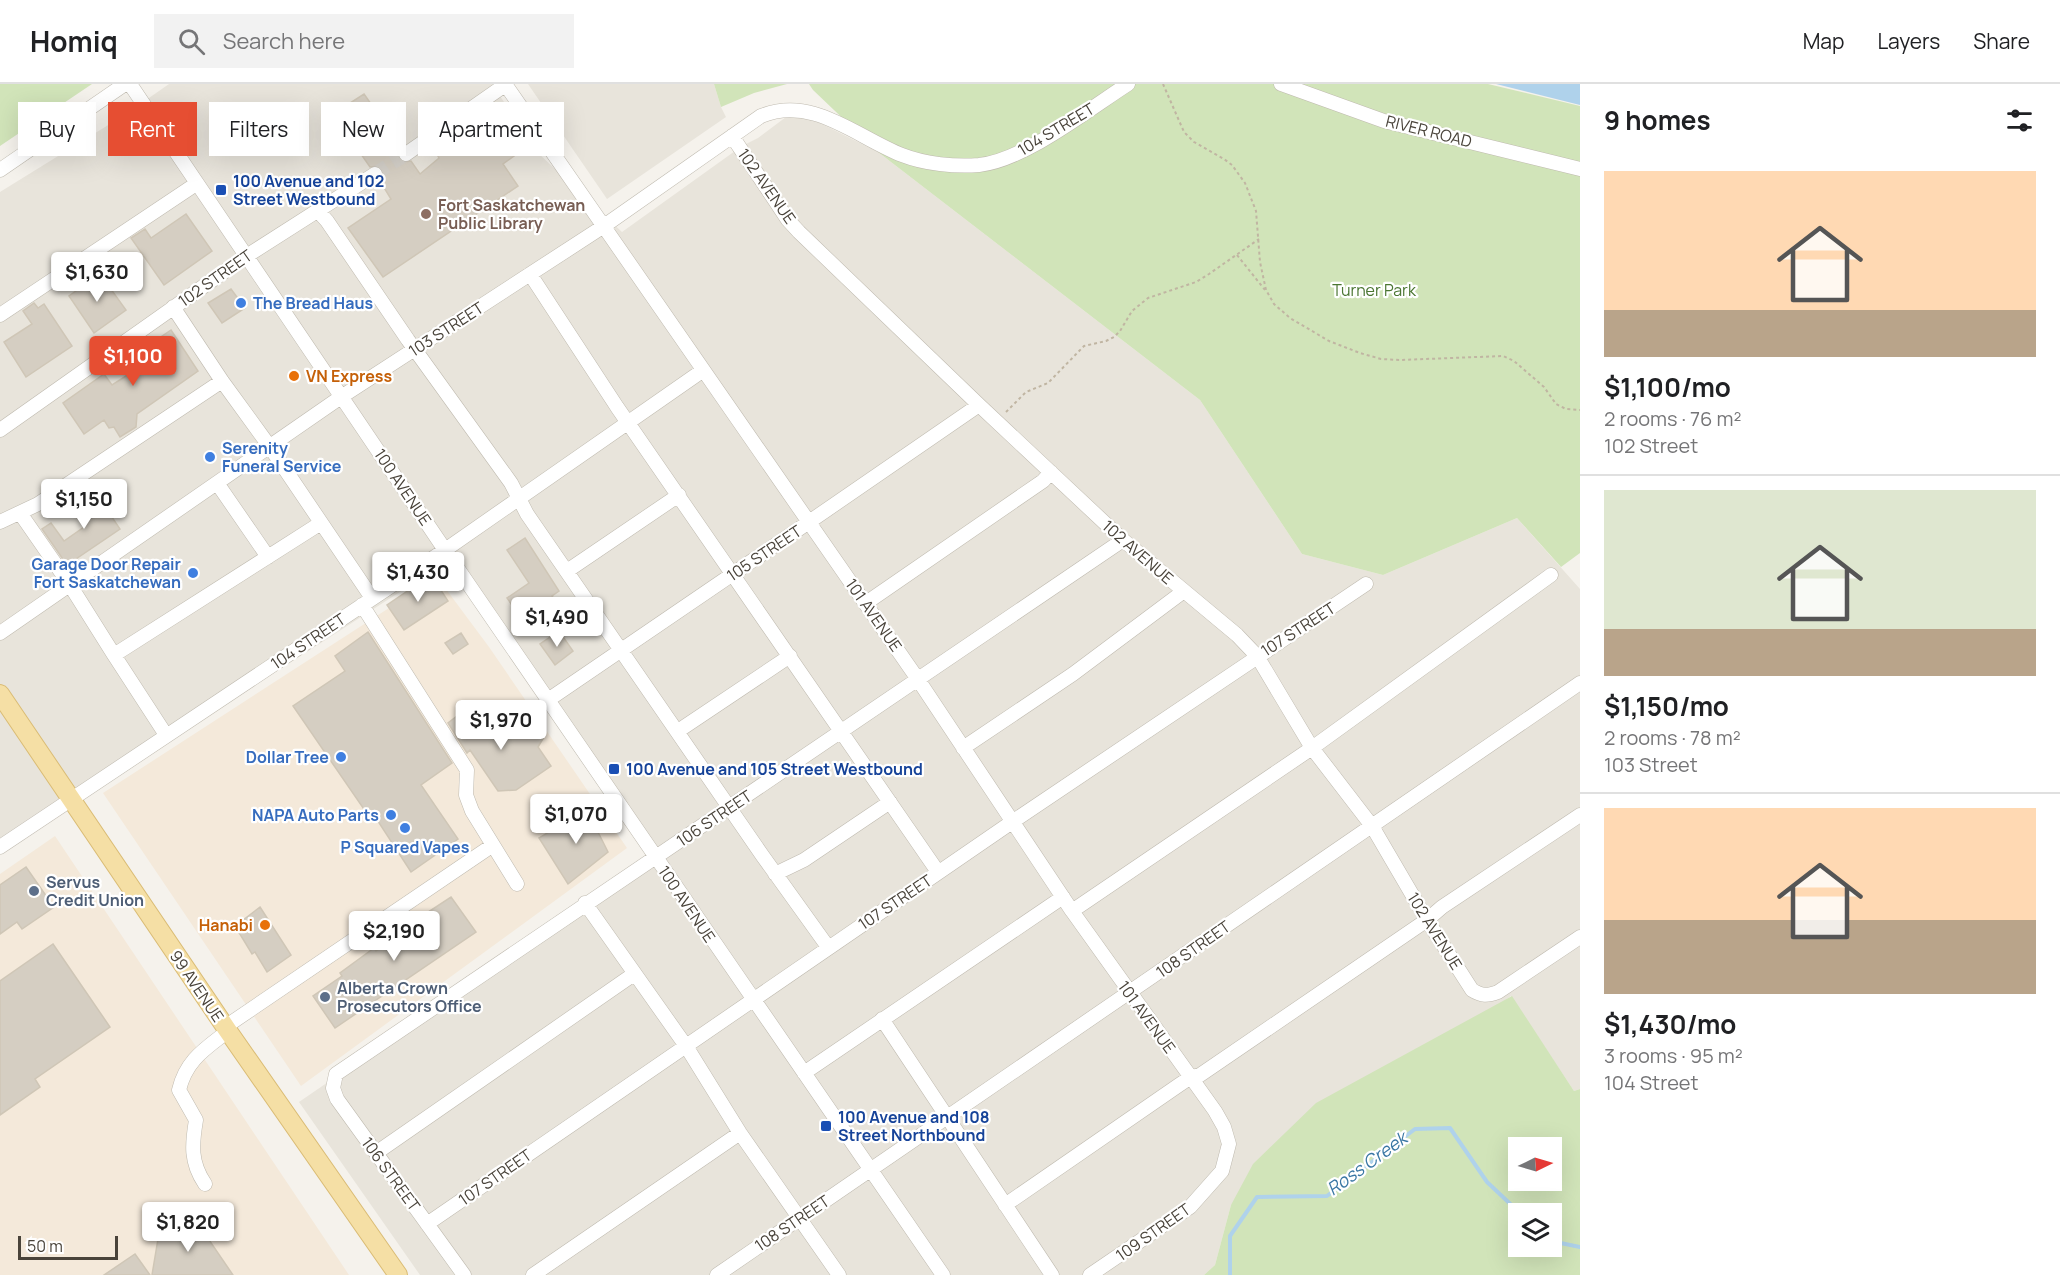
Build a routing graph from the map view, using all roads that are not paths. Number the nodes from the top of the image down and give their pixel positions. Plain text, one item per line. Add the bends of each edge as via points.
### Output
1 (125, 84) edge
2 (130, 84) edge
3 (505, 84) edge
4 (1128, 84) edge
5 (1281, 84) edge
6 (811, 112) joint
7 (732, 136) junction
8 (406, 154) tunnel mouth
9 (1580, 169) edge
10 (0, 170) edge
11 (375, 174) tunnel mouth
12 (196, 184) junction
13 (318, 211) junction
14 (603, 226) junction
15 (245, 257) junction
16 (530, 274) junction
17 (174, 307) junction
18 (0, 315) edge
19 (415, 349) junction
20 (702, 370) junction
21 (222, 381) junction
22 (342, 397) junction
23 (978, 405) junction
24 (628, 422) junction
25 (0, 430) edge
26 (270, 447) junction
27 (1051, 472) junction
28 (217, 483) junction
29 (679, 495) junction
30 (519, 498) junction
31 (20, 513) junction
32 (0, 522) edge
33 (810, 522) junction
34 (321, 524) junction
35 (1123, 540) junction
36 (445, 550) junction
37 (268, 557) junction
38 (567, 572) junction
39 (733, 574) junction
40 (1551, 575) dead end
41 (1366, 584) dead end
42 (70, 585) junction
43 (1184, 591) junction
44 (367, 601) junction
45 (866, 603) junction
46 (0, 633) edge
47 (621, 650) junction
48 (114, 655) junction
49 (790, 656) junction
50 (1257, 656) junction
51 (917, 678) junction
52 (1580, 683) edge
53 (0, 694) edge
54 (548, 700) junction
55 (842, 730) junction
56 (678, 731) junction
57 (166, 735) junction
58 (963, 748) junction
59 (1312, 748) junction
60 (70, 800) junction
61 (890, 802) junction
62 (730, 807) junction
63 (1580, 815) edge
64 (1012, 822) junction
65 (1371, 826) junction
66 (493, 845) junction
67 (0, 847) edge
68 (656, 858) junction
69 (938, 872) junction
70 (775, 874) junction
71 (517, 884) dead end
72 (1063, 897) junction
73 (585, 903) junction
74 (1072, 911) junction
75 (1427, 920) junction
76 (1580, 937) edge
77 (828, 947) junction
78 (634, 974) junction
79 (1130, 993) junction
80 (752, 999) junction
81 (882, 1019) junction
82 (226, 1029) junction
83 (686, 1046) junction
84 (804, 1073) junction
85 (1191, 1077) junction
86 (947, 1118) junction
87 (740, 1133) junction
88 (376, 1153) junction
89 (1227, 1153) joint
90 (870, 1170) junction
91 (205, 1184) dead end
92 (1005, 1205) junction
93 (800, 1218) junction
94 (427, 1224) junction
95 (398, 1275) edge
96 (464, 1275) edge
97 (533, 1275) edge
98 (717, 1275) edge
99 (839, 1275) edge
100 (943, 1275) edge
101 (1052, 1275) edge
102 (1090, 1275) edge

1 - 10 street
2 - 12 street, 100 AVENUE
3 - 8 street
3 - 14 street, 101 AVENUE
4 - 6 street, 104 STREET via 1039,142 981,165 918,160
5 - 9 street, RIVER ROAD via 1384,121
6 - 7 street, 103 STREET via 771,112
7 - 14 street, 103 STREET
7 - 23 street, 102 AVENUE via 789,220
11 - 13 street, 102 STREET
12 - 15 street, 100 AVENUE
12 - 18 street
13 - 15 street, 102 STREET
13 - 19 street
14 - 16 street, 103 STREET
14 - 20 street, 101 AVENUE
15 - 17 street, 102 STREET
15 - 22 street, 100 AVENUE
16 - 19 street, 103 STREET
16 - 24 street
17 - 21 street
17 - 25 street, 102 STREET
19 - 22 street, 103 STREET
19 - 30 street
20 - 24 street, 104 STREET
20 - 33 street, 101 AVENUE
21 - 26 street
21 - 31 street
22 - 26 street, 103 STREET
22 - 36 street, 100 AVENUE
23 - 27 street, 102 AVENUE
23 - 33 street, 105 STREET
24 - 29 street
24 - 30 street, 104 STREET
26 - 28 street, 103 STREET
26 - 34 street
27 - 35 street, 102 AVENUE
27 - 45 street
28 - 37 street
28 - 42 street, 103 STREET
29 - 38 street
29 - 39 street
30 - 36 street, 104 STREET
30 - 38 street
31 - 32 street
31 - 42 street
33 - 39 street, 105 STREET
33 - 45 street, 101 AVENUE
34 - 37 street
34 - 44 street
35 - 43 street, 102 AVENUE
35 - 51 street, 106 STREET
36 - 44 street, 104 STREET
36 - 54 street, 100 AVENUE
37 - 48 street
38 - 47 street
39 - 47 street, 105 STREET
39 - 49 street
40 - 59 street
41 - 50 street, 107 STREET
42 - 46 street, 103 STREET
42 - 48 street
43 - 50 street, 102 AVENUE
43 - 58 street via 1073,674
44 - 57 street, 104 STREET
44 - 66 street via 467,770 466,795
45 - 51 street, 101 AVENUE
47 - 54 street, 105 STREET
47 - 56 street
48 - 57 street
49 - 55 street
49 - 56 street
50 - 59 street, 102 AVENUE
50 - 64 street, 107 STREET
51 - 55 street, 106 STREET
51 - 58 street, 101 AVENUE
52 - 65 street, 108 STREET
53 - 60 main road, 99 AVENUE
54 - 68 street, 100 AVENUE
55 - 61 street
55 - 62 street, 106 STREET
56 - 62 street
57 - 60 street, 104 STREET
58 - 64 street, 101 AVENUE
59 - 65 street, 102 AVENUE
59 - 74 street
60 - 67 street, 104 STREET
60 - 82 main road, 99 AVENUE
61 - 69 street
61 - 70 street via 804,860
62 - 68 street, 106 STREET
62 - 70 street
63 - 75 street
64 - 69 street, 107 STREET
64 - 72 street, 101 AVENUE
65 - 75 street, 102 AVENUE
65 - 79 street, 108 STREET
66 - 71 street
66 - 82 street
68 - 73 street, 106 STREET
68 - 80 street, 100 AVENUE
69 - 77 street, 107 STREET
70 - 77 street
72 - 74 street, 101 AVENUE
72 - 81 street
73 - 78 street
73 - 88 street, 106 STREET via 336,1074 334,1093
74 - 79 street, 101 AVENUE
75 - 76 street, 102 AVENUE via 1472,990 1487,996
75 - 85 street via 1200,1075
77 - 80 street, 107 STREET
78 - 83 street
78 - 88 street
79 - 85 street, 101 AVENUE
79 - 86 street, 108 STREET
80 - 83 street, 107 STREET
80 - 84 street, 100 AVENUE
81 - 84 street
81 - 86 street
82 - 91 street via 199,1053 183,1075 179,1090 196,1120 193,1159
82 - 95 main road, 99 AVENUE
83 - 87 street
83 - 94 street, 107 STREET
84 - 90 street, 100 AVENUE
85 - 89 street, 101 AVENUE via 1224,1127 1229,1144
85 - 92 street
86 - 90 street, 108 STREET
86 - 92 street
87 - 93 street
87 - 97 street
88 - 94 street, 106 STREET
89 - 102 street, 109 STREET via 1222,1171 1190,1207
90 - 93 street, 108 STREET
90 - 100 street, 100 AVENUE
92 - 101 street
93 - 98 street, 108 STREET
93 - 99 street
94 - 96 street, 106 STREET

